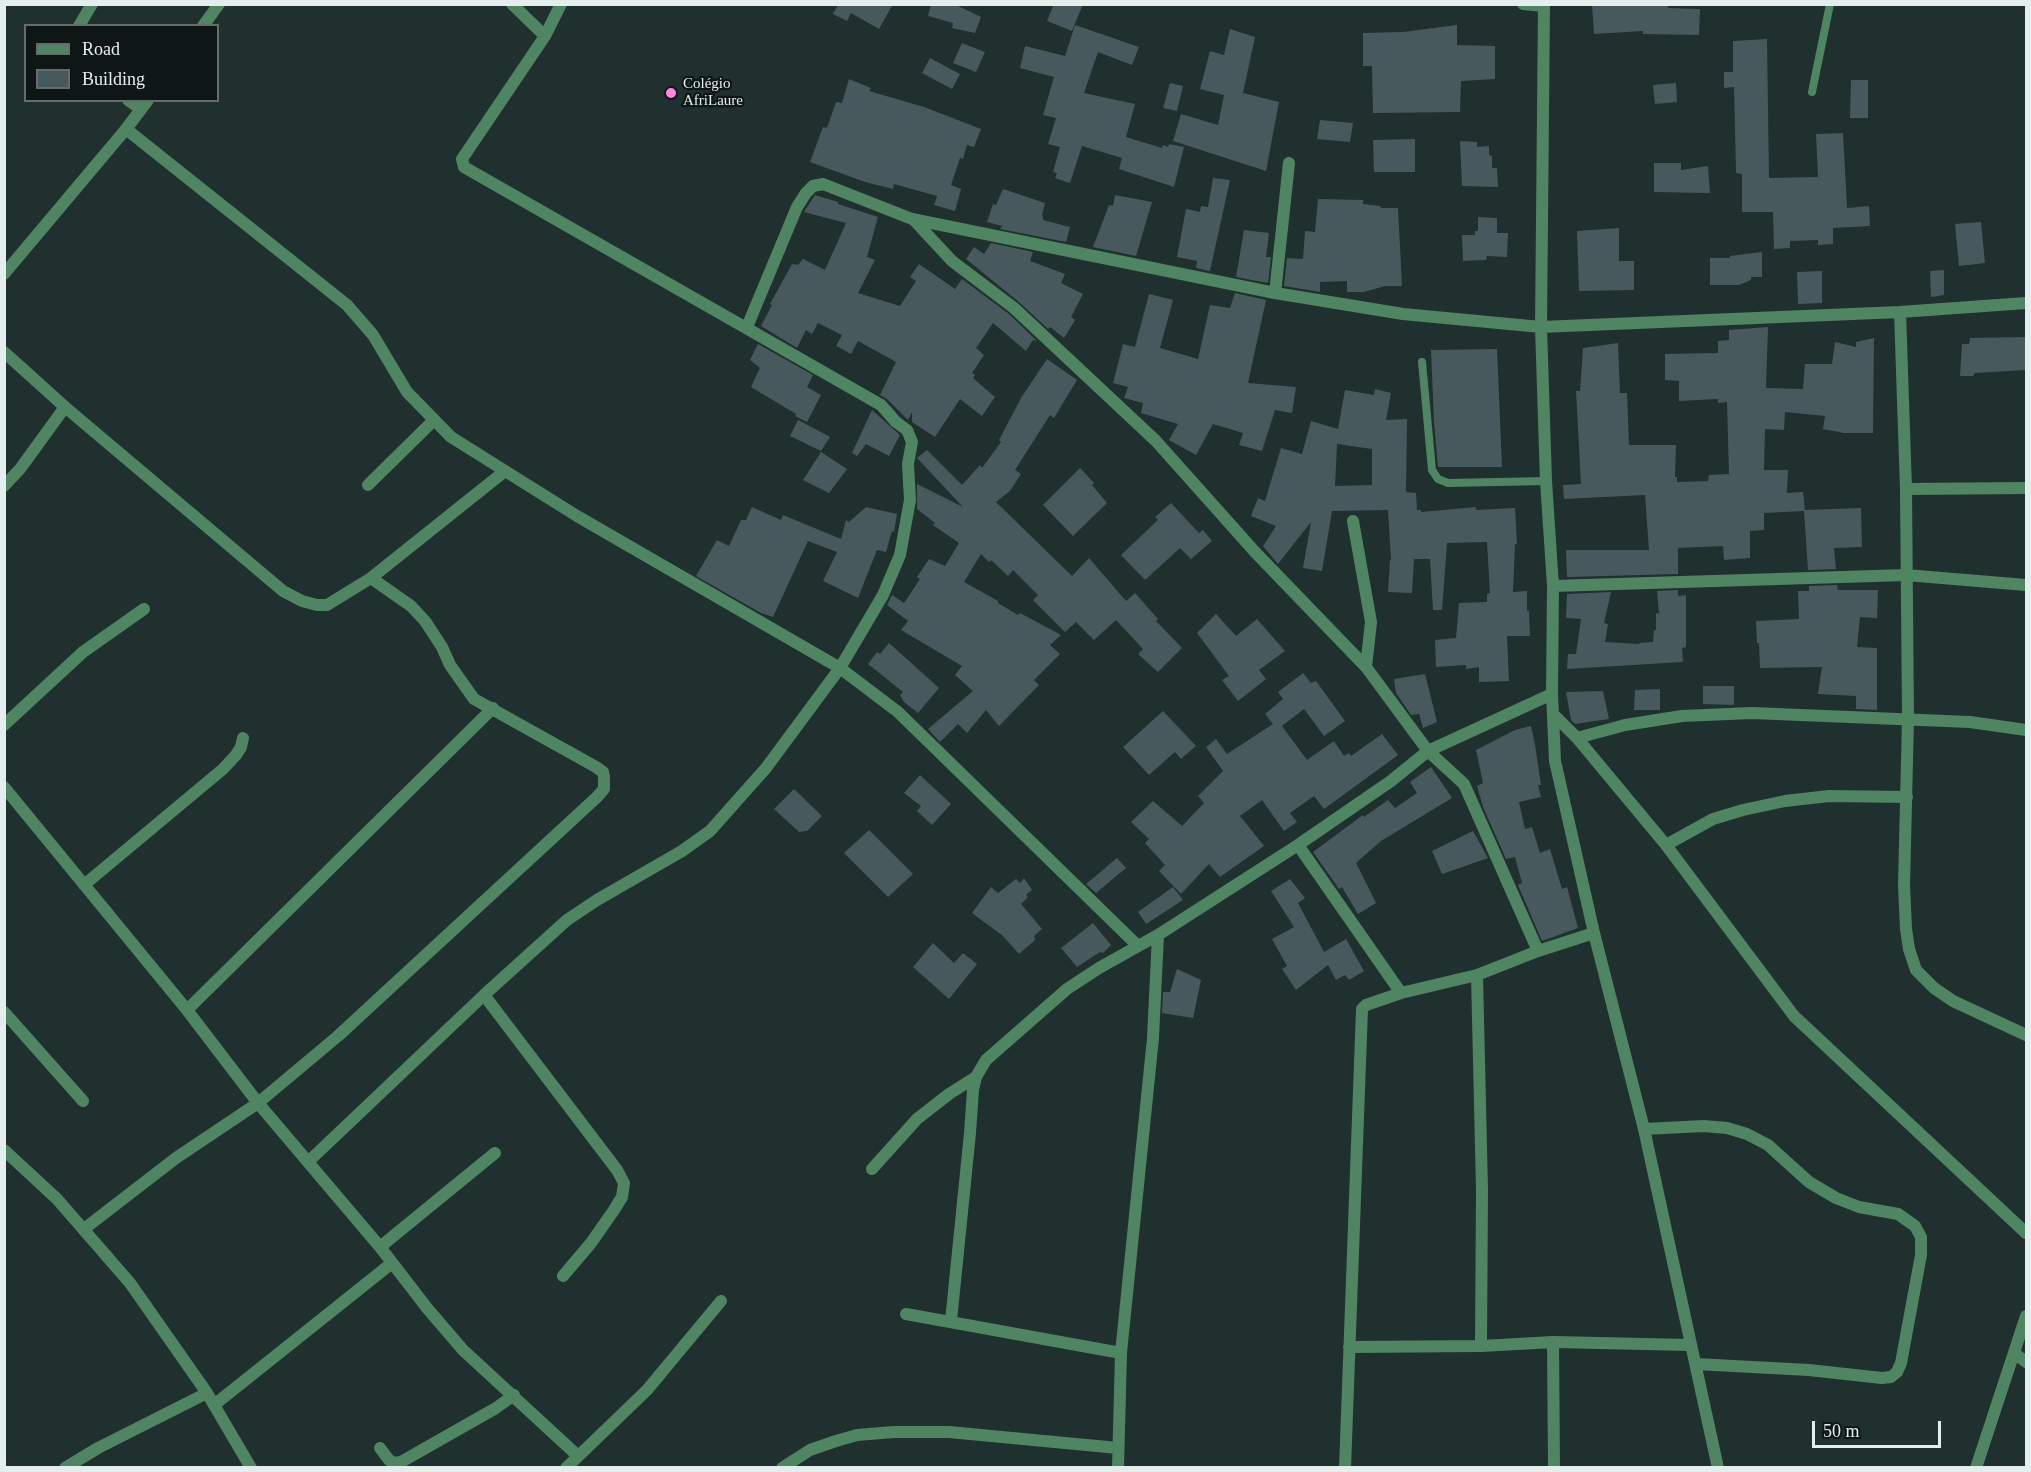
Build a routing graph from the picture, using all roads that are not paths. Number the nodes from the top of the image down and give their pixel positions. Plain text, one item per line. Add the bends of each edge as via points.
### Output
1 (92, 4) edge
2 (219, 4) edge
3 (512, 4) edge
4 (561, 4) edge
5 (1523, 4) edge
6 (1830, 4) edge
7 (1544, 5) edge
8 (80, 24) edge
9 (204, 24) edge
10 (545, 36) junction
11 (1812, 92) dead end
12 (145, 105) edge
13 (126, 129) junction
14 (1288, 163) dead end
15 (912, 219) junction
16 (4, 274) edge
17 (1275, 293) junction
18 (2026, 303) edge
19 (1900, 312) junction
20 (747, 327) junction
21 (1540, 327) junction
22 (4, 352) edge
23 (1422, 362) dead end
24 (65, 407) junction
25 (434, 420) junction
26 (506, 471) junction
27 (1546, 481) junction
28 (368, 485) dead end
29 (4, 486) edge
30 (2026, 488) edge
31 (1906, 489) junction
32 (1353, 521) dead end
33 (1906, 575) junction
34 (371, 578) junction
35 (2026, 585) edge
36 (1553, 586) junction
37 (144, 609) dead end
38 (1366, 667) junction
39 (840, 668) junction
40 (1552, 694) junction
41 (493, 708) junction
42 (1553, 714) junction
43 (1908, 719) junction
44 (4, 724) edge
45 (2026, 730) edge
46 (243, 738) dead end
47 (1577, 738) junction
48 (1428, 751) junction
49 (4, 787) edge
50 (1907, 797) junction
51 (1298, 845) junction
52 (1666, 845) junction
53 (84, 885) junction
54 (1594, 933) junction
55 (1158, 935) junction
56 (1138, 946) junction
57 (1538, 951) junction
58 (1477, 975) junction
59 (1401, 993) junction
60 (484, 995) junction
61 (187, 1010) junction
62 (4, 1012) edge
63 (2026, 1035) edge
64 (976, 1077) junction
65 (82, 1101) dead end
66 (258, 1103) junction
67 (1644, 1129) junction
68 (4, 1150) edge
69 (495, 1153) dead end
70 (309, 1161) junction
71 (872, 1169) dead end
72 (84, 1229) junction
73 (2026, 1233) edge
74 (380, 1247) junction
75 (392, 1263) junction
76 (563, 1276) dead end
77 (721, 1301) dead end
78 (906, 1314) dead end
79 (2026, 1316) edge
80 (951, 1321) junction
81 (1553, 1342) junction
82 (1690, 1345) junction
83 (1481, 1346) junction
84 (1349, 1347) junction
85 (1121, 1353) junction
86 (2014, 1353) junction
87 (2026, 1362) edge
88 (1696, 1364) junction
89 (207, 1393) junction
90 (514, 1395) junction
91 (214, 1404) junction
92 (380, 1448) dead end
93 (1118, 1448) junction
94 (578, 1456) junction
95 (65, 1467) edge
96 (251, 1467) edge
97 (566, 1467) edge
98 (782, 1467) edge
99 (1118, 1467) edge
100 (1345, 1467) edge
101 (1554, 1467) edge
102 (1718, 1467) edge
103 (1976, 1467) edge

1 - 8 street
2 - 9 street
3 - 10 street
4 - 10 street
5 - 7 street
6 - 11 lane
7 - 21 street
10 - 20 street via 462,159 464,167
12 - 13 street
13 - 16 street
13 - 25 street via 347,305 373,335 408,392
14 - 17 street
15 - 17 street
15 - 20 street via 823,183 813,186 797,207
15 - 38 street via 952,261 1014,308 1156,441 1255,552
17 - 21 street via 1403,314
18 - 19 street
19 - 21 street
19 - 31 street
20 - 39 street via 881,405 907,430 912,442 908,464 910,500 900,555 883,595
21 - 27 street
22 - 24 street
23 - 27 lane via 1432,470 1438,479 1448,483
24 - 29 street
24 - 34 street via 284,591 302,601 327,605
25 - 26 street via 451,437
25 - 28 street
26 - 34 street
26 - 39 street
27 - 36 street
30 - 31 street
31 - 33 street
32 - 38 street via 1371,622
33 - 35 street
33 - 36 street
33 - 43 street
34 - 41 street via 411,606 474,699
36 - 40 street
37 - 44 street via 83,652
38 - 48 street
39 - 56 street via 898,712
39 - 60 street via 766,768 710,831 682,852 567,920
40 - 42 street
40 - 48 street
41 - 61 street
41 - 66 street via 603,772 604,789 338,1036
42 - 47 street
42 - 54 street via 1555,761
43 - 45 street
43 - 47 street via 1752,713 1682,716
43 - 50 street
46 - 53 street via 236,755 223,769
47 - 52 street
48 - 51 street
48 - 57 street via 1464,784
49 - 53 street
50 - 52 street via 1829,796 1785,801 1713,819
50 - 63 street via 1906,928 1916,970 1953,1001
51 - 55 street
51 - 59 street
52 - 73 street via 1794,1016
53 - 61 street
54 - 57 street
54 - 67 street
55 - 56 street
55 - 85 street via 1153,1038
56 - 64 street via 1067,989 986,1060
57 - 58 street
58 - 59 street
58 - 83 street
59 - 84 street via 1366,1005 1360,1013
60 - 70 street
60 - 76 street via 624,1183 614,1210
61 - 66 street
62 - 65 street
64 - 71 street via 917,1119
64 - 80 street
66 - 70 street
66 - 72 street via 176,1158
67 - 82 street
67 - 88 street via 1704,1126 1747,1134 1768,1145 1809,1182 1836,1198 1858,1207 1898,1214 1915,1226 1921,1237 1922,1255 1904,1351 1897,1372 1891,1377
68 - 72 street
69 - 74 street
70 - 74 street
72 - 89 street via 130,1283
74 - 75 street
75 - 90 street via 463,1350
75 - 91 street
77 - 94 street via 647,1390
78 - 80 street
79 - 86 street
80 - 85 street
81 - 82 street
81 - 83 street
81 - 101 street
82 - 88 street
83 - 84 street
84 - 100 street
85 - 93 street
86 - 87 street
86 - 103 street
88 - 102 street
89 - 91 street
89 - 95 street
90 - 92 street via 401,1462 389,1460
90 - 94 street
91 - 96 street
93 - 98 street via 949,1432 894,1432 836,1441 810,1450
93 - 99 street
94 - 97 street

